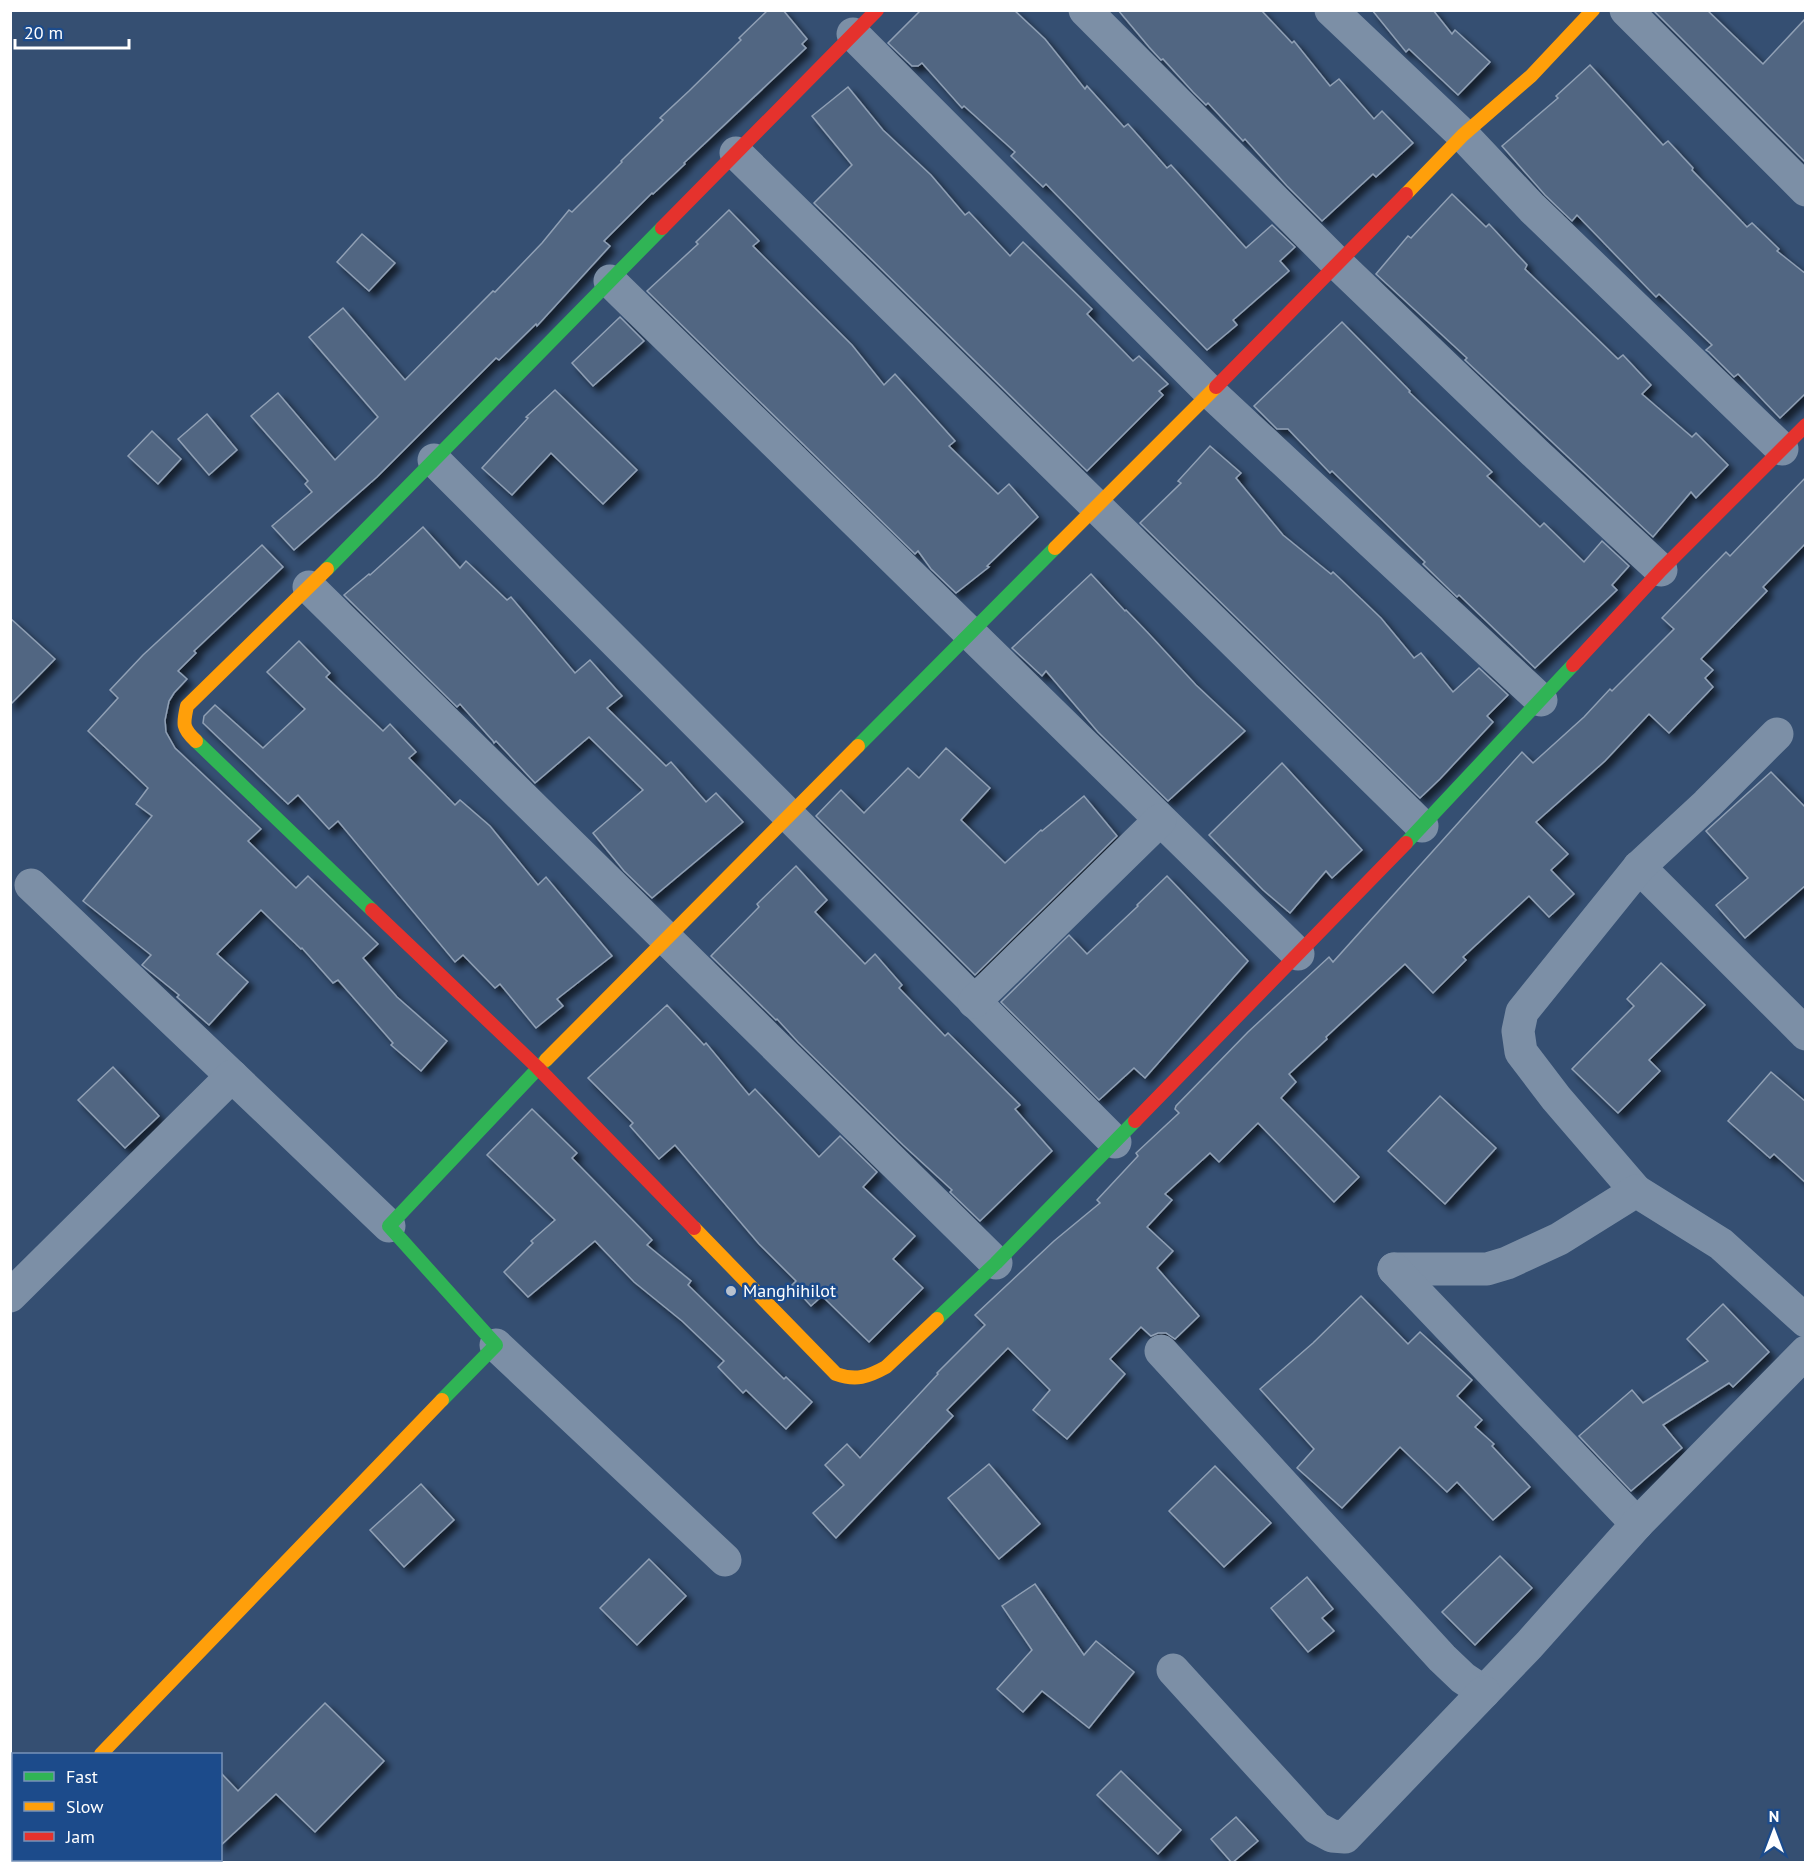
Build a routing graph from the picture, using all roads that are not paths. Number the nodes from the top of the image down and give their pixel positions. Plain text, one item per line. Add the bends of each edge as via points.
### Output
1 (876, 10) edge
2 (1085, 10) edge
3 (1331, 10) edge
4 (1593, 10) edge
5 (1626, 10) edge
6 (853, 34) junction
7 (1463, 135) junction
8 (736, 153) junction
9 (1806, 190) edge
10 (1338, 264) junction
11 (610, 281) junction
12 (1210, 392) junction
13 (1806, 425) edge
14 (1782, 449) junction
15 (434, 460) junction
16 (1096, 507) junction
17 (1661, 570) junction
18 (309, 587) junction
19 (970, 633) junction
20 (1541, 700) junction
21 (1777, 734) dead end
22 (789, 815) junction
23 (1160, 820) junction
24 (1422, 826) junction
25 (1639, 867) junction
26 (31, 885) dead end
27 (666, 939) junction
28 (1298, 954) junction
29 (974, 1002) junction
30 (1806, 1034) edge
31 (538, 1068) junction
32 (232, 1076) junction
33 (1115, 1142) junction
34 (1635, 1191) junction
35 (389, 1226) junction
36 (996, 1263) junction
37 (10, 1296) edge
38 (1806, 1322) edge
39 (496, 1345) junction
40 (1161, 1351) dead end
41 (1806, 1352) edge
42 (1637, 1524) junction
43 (724, 1560) dead end
44 (1173, 1670) dead end
45 (1484, 1692) junction
46 (103, 1753) edge

1 - 6 street
2 - 10 street
3 - 7 street
4 - 7 street via 1531,76
5 - 9 street
6 - 8 street
6 - 12 street
7 - 10 street
7 - 14 street via 1532,208
8 - 11 street
8 - 16 street
10 - 12 street
10 - 17 street
11 - 15 street
11 - 19 street
12 - 16 street
12 - 20 street
13 - 14 street
14 - 17 street
15 - 18 street
15 - 22 street
16 - 19 street
16 - 24 street
17 - 20 street
18 - 27 street
18 - 31 street via 187,706 183,724 188,734
19 - 22 street
19 - 23 street
20 - 24 street
21 - 25 street
22 - 27 street
22 - 29 street
23 - 28 street
23 - 29 street
24 - 28 street
25 - 30 street
25 - 34 street via 1522,1012 1518,1031 1521,1052
26 - 32 street
27 - 31 street
27 - 36 street
28 - 33 street
29 - 33 street
31 - 35 street
31 - 36 street via 836,1374 851,1380 886,1367
32 - 35 street
32 - 37 street
33 - 36 street
34 - 38 street via 1721,1244
34 - 42 street via 1559,1239 1507,1263 1487,1269 1394,1269
35 - 39 street
39 - 43 street
39 - 46 street
40 - 45 street via 1442,1658
41 - 42 street
42 - 45 street
44 - 45 street via 1317,1828 1332,1836 1346,1837

